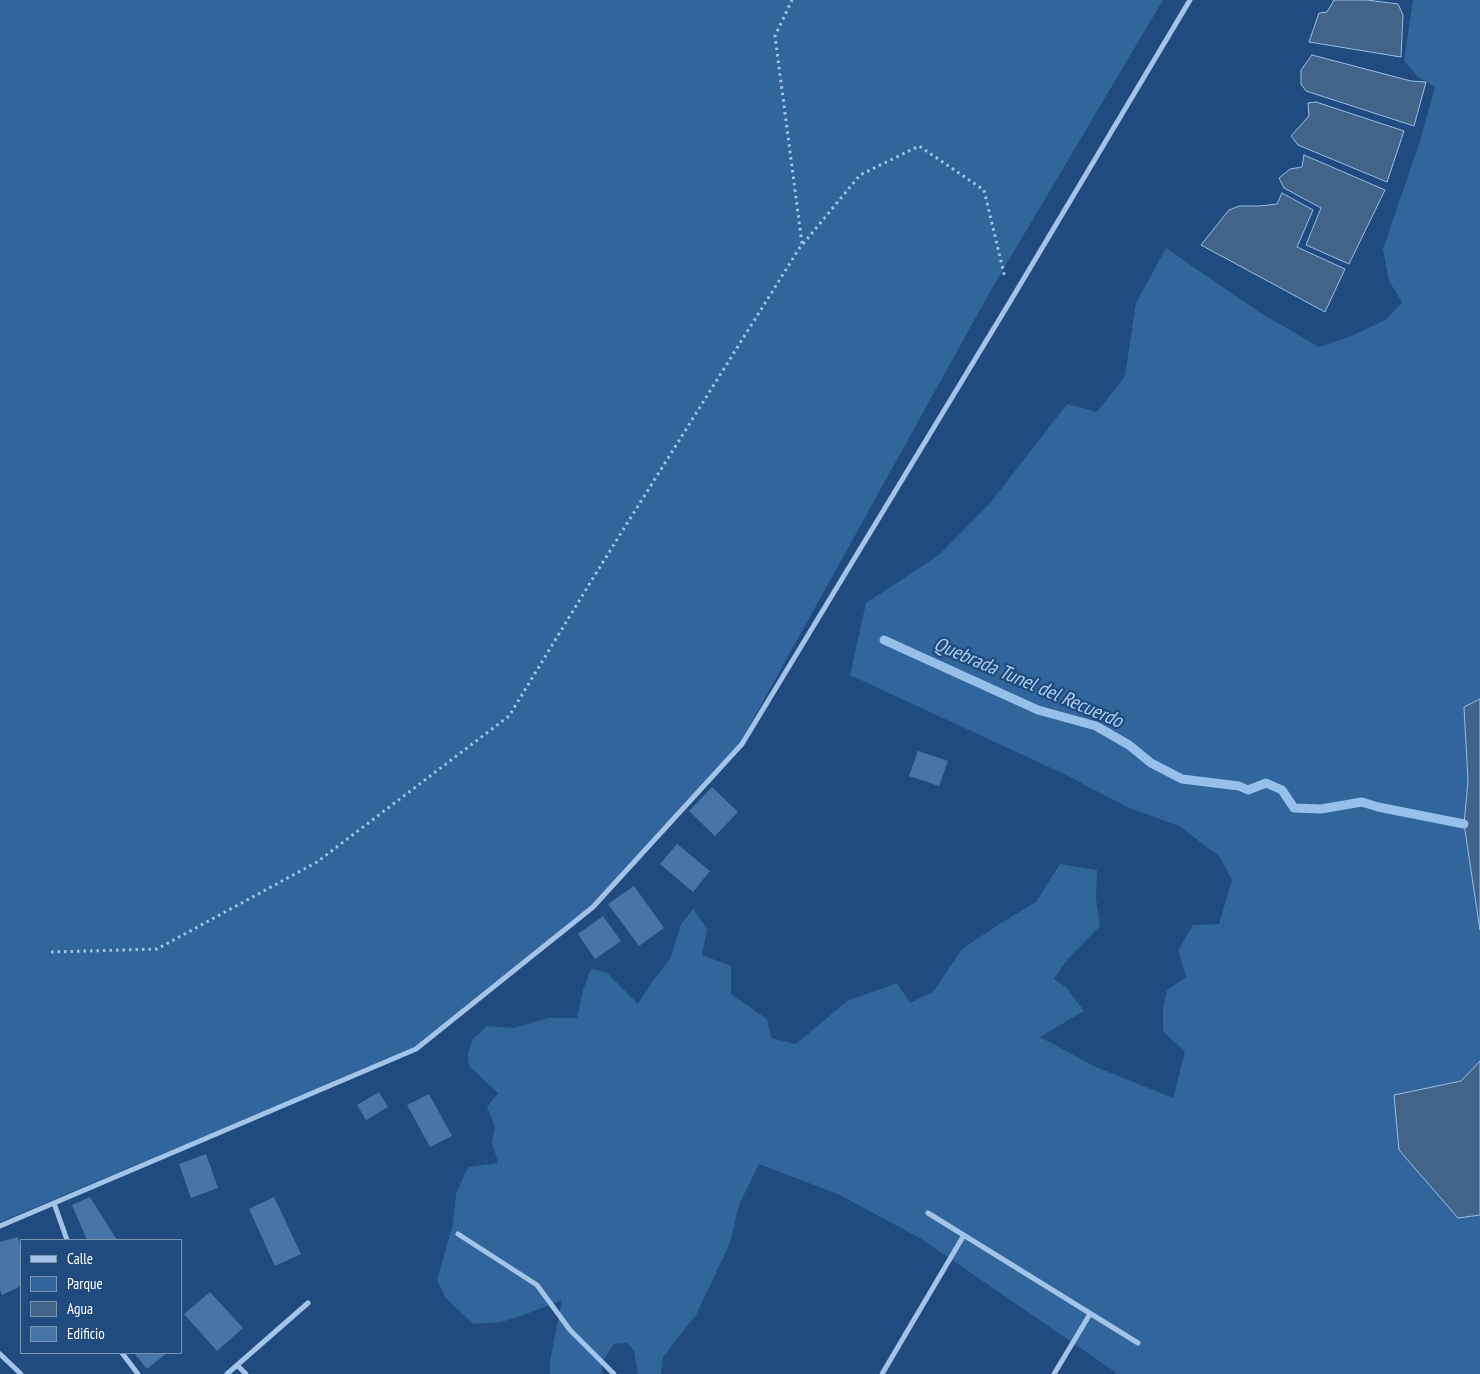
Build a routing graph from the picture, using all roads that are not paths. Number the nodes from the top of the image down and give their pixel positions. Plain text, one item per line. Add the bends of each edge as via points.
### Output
1 (1190, 0) edge
2 (54, 1204) junction
3 (928, 1213) dead end
4 (0, 1226) edge
5 (458, 1234) dead end
6 (964, 1236) junction
7 (67, 1239) edge
8 (308, 1303) dead end
9 (1090, 1314) junction
10 (1138, 1343) dead end
11 (0, 1354) edge
12 (123, 1354) edge
13 (238, 1366) junction
14 (134, 1373) edge
15 (20, 1374) edge
16 (227, 1374) edge
17 (246, 1374) edge
18 (614, 1374) edge
19 (882, 1374) edge
20 (1054, 1374) edge

1 - 2 street via 742,744 593,907 416,1049
2 - 4 street
2 - 7 street
3 - 6 street
5 - 18 street via 537,1286 570,1330
6 - 9 street
6 - 19 street
8 - 13 street
9 - 10 street
9 - 20 street
11 - 15 street
12 - 14 street
13 - 16 street
13 - 17 street

